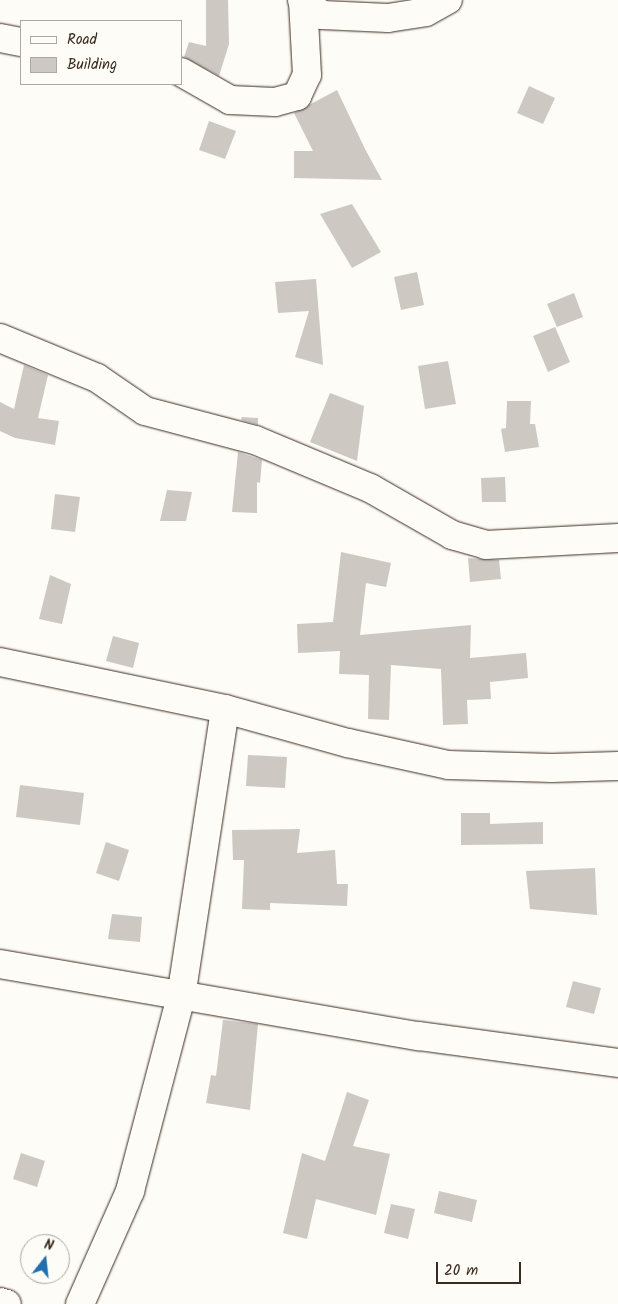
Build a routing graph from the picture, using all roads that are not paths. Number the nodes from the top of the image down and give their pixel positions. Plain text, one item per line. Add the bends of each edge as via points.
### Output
1 (448, 0) edge
2 (302, 1) edge
3 (0, 38) edge
4 (20, 42) edge
5 (182, 73) edge
6 (0, 338) edge
7 (618, 538) edge
8 (0, 662) edge
9 (225, 709) junction
10 (618, 766) edge
11 (0, 964) edge
12 (182, 997) junction
13 (618, 1063) edge
14 (0, 1302) edge
15 (7, 1304) edge
16 (80, 1304) edge

1 - 2 street via 426,12 388,18 322,15
2 - 5 street via 307,75 298,96 276,102 230,100
3 - 4 street
6 - 7 street via 97,378 145,411 255,440 370,488 452,535 486,545
8 - 9 street
9 - 10 street via 348,743 448,765
9 - 12 street
11 - 12 street
12 - 13 street via 419,1036
12 - 16 street via 130,1191
14 - 15 street

